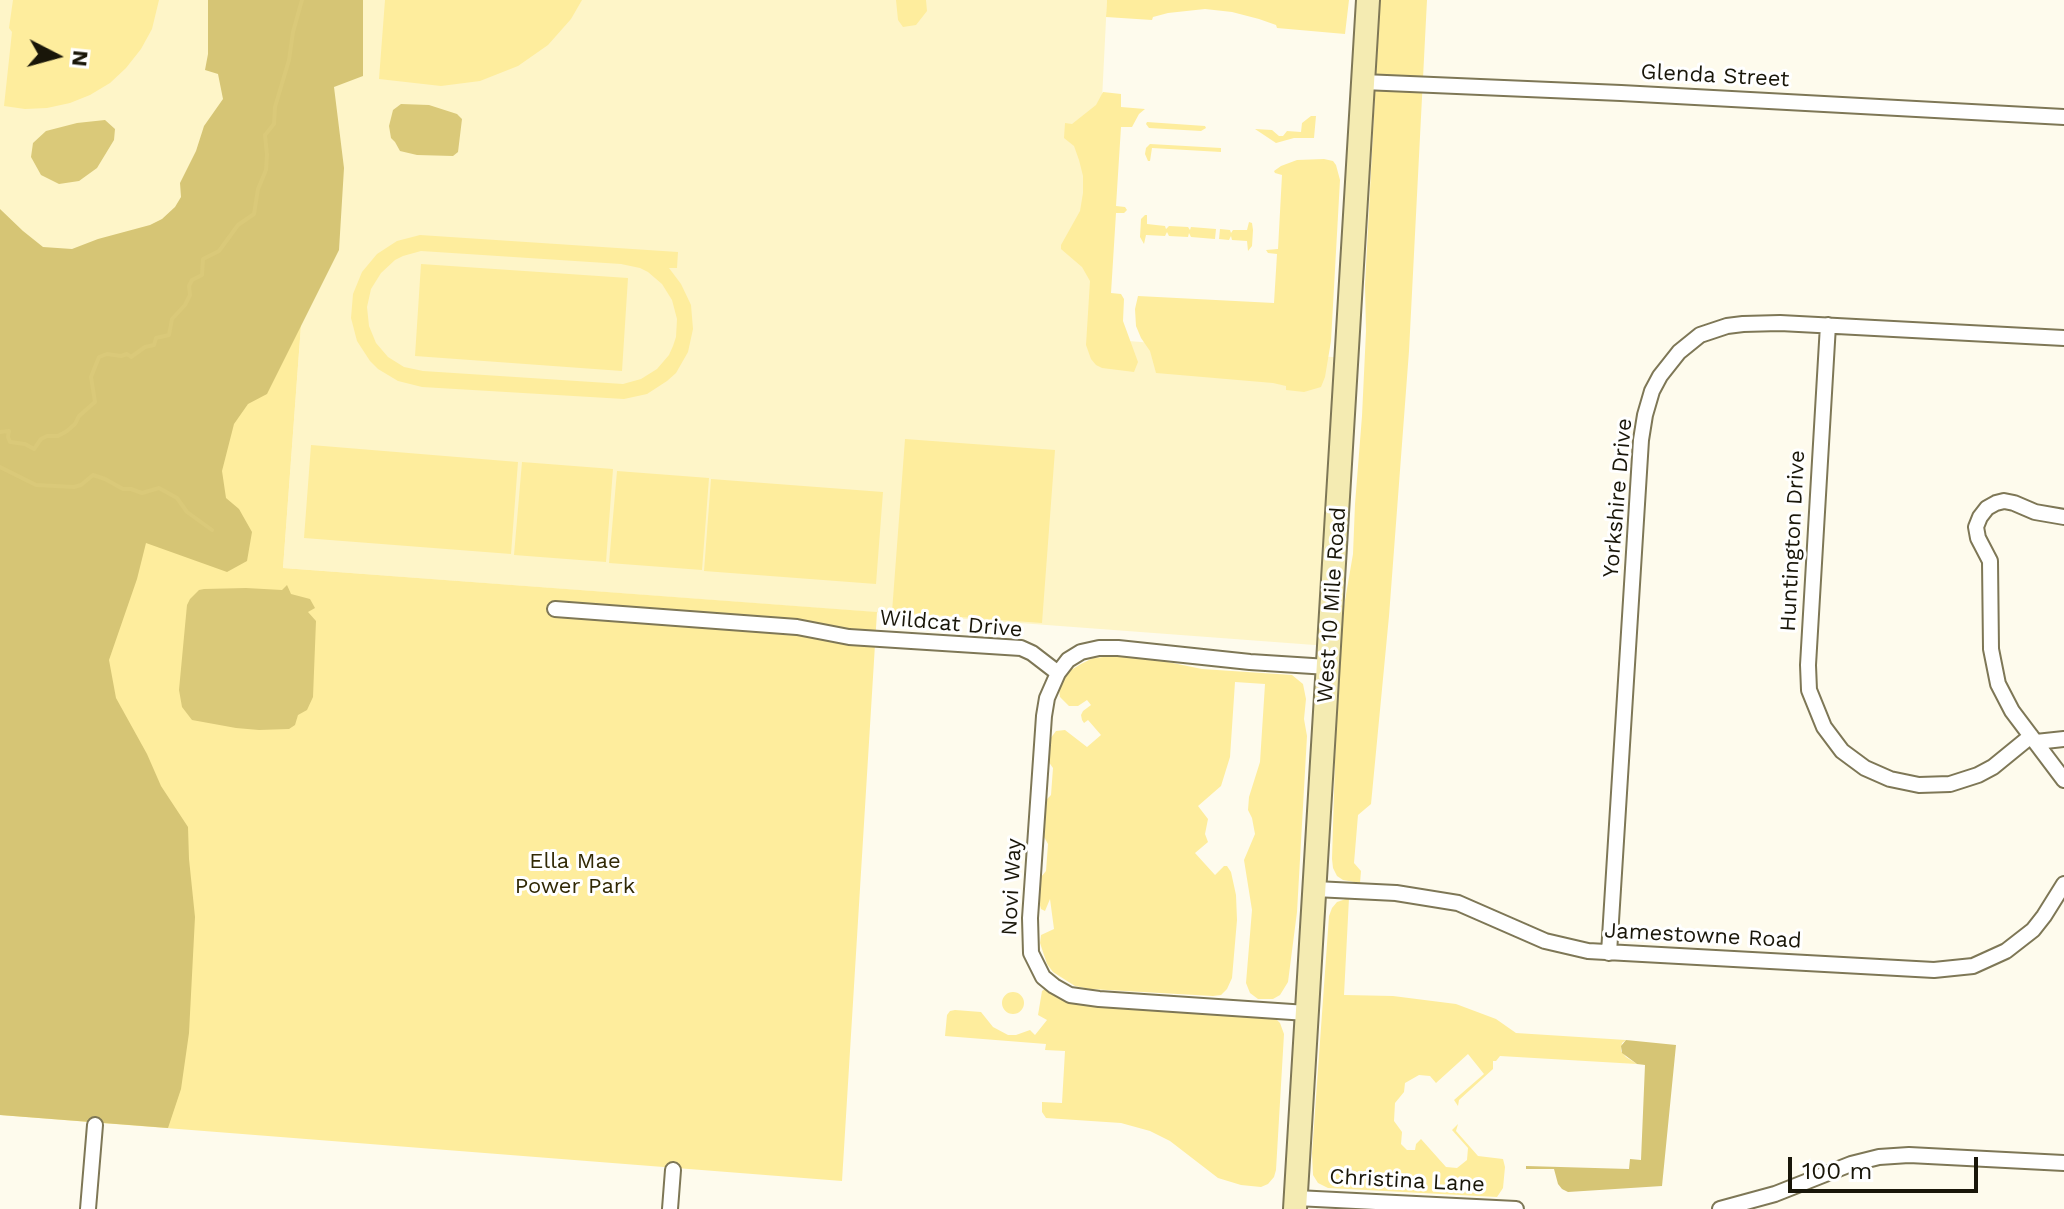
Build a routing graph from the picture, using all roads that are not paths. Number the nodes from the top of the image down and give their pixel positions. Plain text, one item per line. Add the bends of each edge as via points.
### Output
1 (1368, 0) edge
2 (1363, 82) junction
3 (2064, 117) edge
4 (1828, 325) junction
5 (2064, 338) edge
6 (2064, 517) edge
7 (555, 609) dead end
8 (1328, 667) junction
9 (1058, 673) junction
10 (2034, 739) junction
11 (2064, 739) edge
12 (2064, 780) edge
13 (2064, 884) edge
14 (1315, 889) junction
15 (2060, 902) edge
16 (1609, 953) junction
17 (1307, 1013) junction
18 (95, 1125) dead end
19 (2064, 1163) edge
20 (673, 1170) dead end
21 (1295, 1203) edge
22 (88, 1209) edge
23 (670, 1209) edge
24 (1516, 1209) edge
25 (1720, 1209) edge

1 - 2 main road, West 10 Mile Road
2 - 3 street, Glenda Street
2 - 8 main road, West 10 Mile Road
4 - 5 street, Yorkshire Drive
4 - 10 street, Huntington Drive via 1808,665 1816,711 1842,751 1865,768 1919,785 1950,784 1978,775
4 - 16 street, Yorkshire Drive via 1761,322 1713,330 1679,352 1652,391 1641,440
6 - 10 street via 2004,501 1987,508 1976,527 1990,561 1995,674 2012,711
7 - 9 street, Wildcat Drive via 1021,648
8 - 9 street via 1099,648 1081,652
8 - 14 main road, West 10 Mile Road
9 - 17 street, Novi Way via 1044,716 1030,918 1031,953 1043,977 1084,998
10 - 11 street
10 - 12 street
13 - 15 street, Jamestowne Road
14 - 16 street, Jamestowne Road via 1444,900 1555,945
14 - 17 main road, West 10 Mile Road
15 - 16 street, Jamestowne Road via 2013,947 1954,969
17 - 21 main road, West 10 Mile Road
18 - 22 street
19 - 25 street via 1879,1157
20 - 23 street
21 - 24 street, Christina Lane

